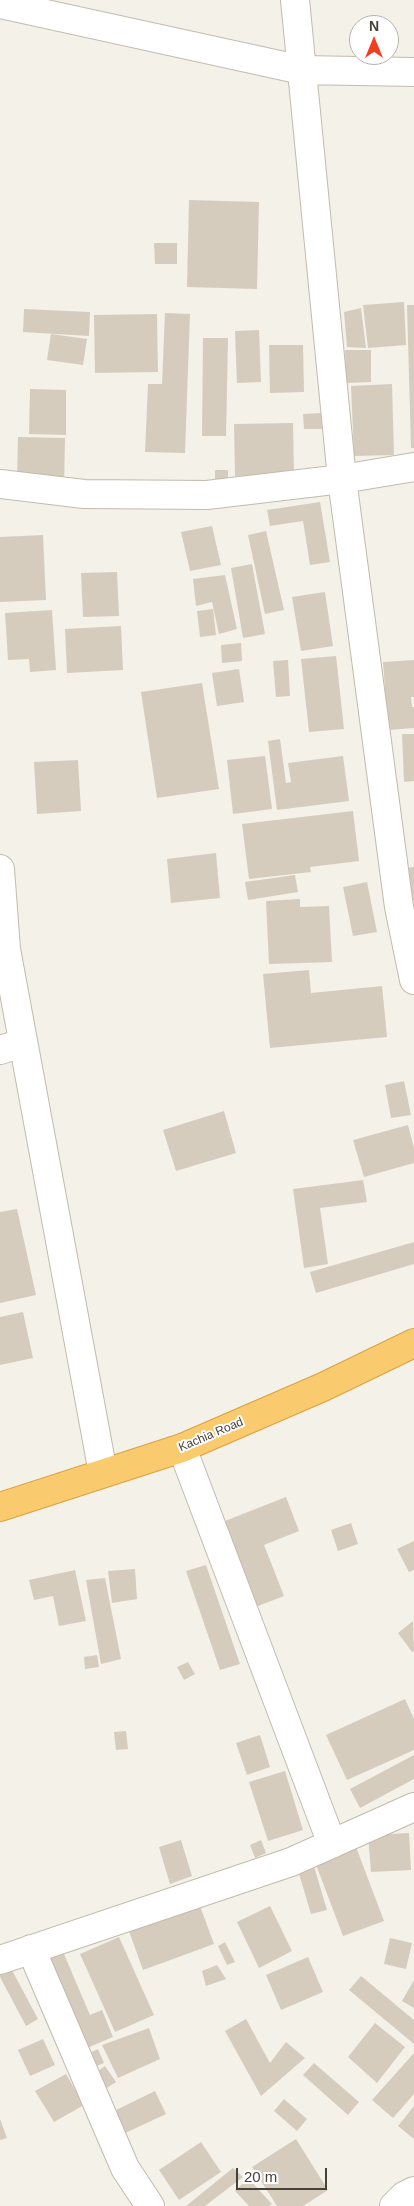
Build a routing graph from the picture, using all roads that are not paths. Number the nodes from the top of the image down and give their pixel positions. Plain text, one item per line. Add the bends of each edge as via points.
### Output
1 (295, 0) edge
2 (0, 4) edge
3 (302, 70) junction
4 (414, 72) edge
5 (414, 467) edge
6 (342, 479) junction
7 (0, 484) edge
8 (0, 870) edge
9 (414, 980) edge
10 (12, 1047) edge
11 (414, 1343) edge
12 (182, 1448) junction
13 (103, 1473) junction
14 (0, 1507) edge
15 (414, 1807) edge
16 (332, 1844) junction
17 (31, 1949) junction
18 (0, 1960) edge
19 (414, 2191) edge
20 (150, 2206) edge
21 (394, 2206) edge

1 - 3 street
2 - 3 street
3 - 4 street
3 - 6 street
5 - 6 street
6 - 7 street via 207,495 84,494
6 - 9 street via 398,897
8 - 10 street
10 - 13 street
11 - 12 highway, Kachia Road via 323,1387
12 - 13 highway, Kachia Road
12 - 16 street
13 - 14 highway, Kachia Road
15 - 16 street
16 - 17 street via 291,1862
17 - 18 street
17 - 20 street via 125,2168
19 - 21 street

